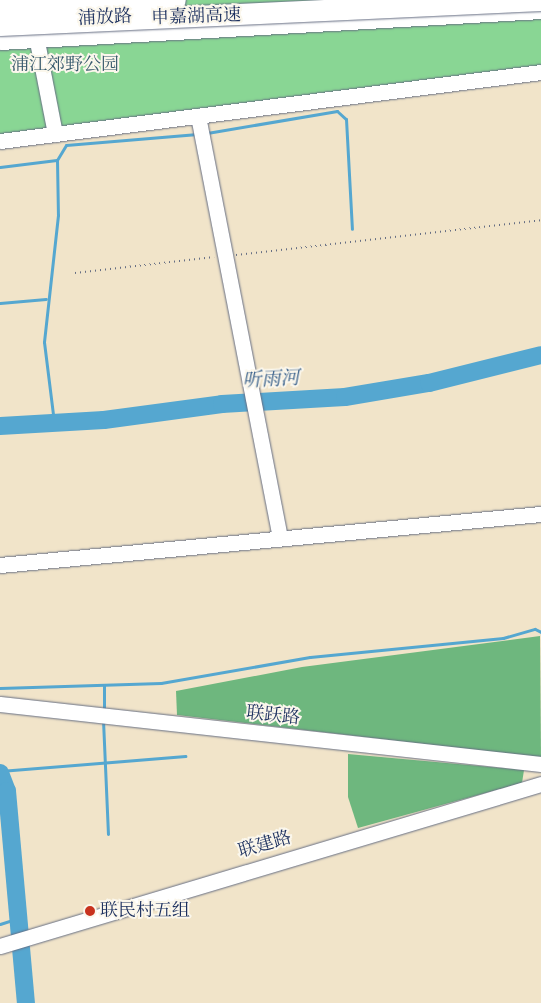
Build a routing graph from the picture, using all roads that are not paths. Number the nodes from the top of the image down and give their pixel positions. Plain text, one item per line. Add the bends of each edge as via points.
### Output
1 (32, 0) edge
2 (175, 0) edge
3 (541, 0) edge
4 (0, 10) edge
5 (541, 11) edge
6 (0, 25) edge
7 (35, 40) junction
8 (0, 42) edge
9 (541, 72) edge
10 (198, 116) junction
11 (55, 134) junction
12 (0, 141) edge
13 (541, 514) edge
14 (280, 537) junction
15 (0, 565) edge
16 (0, 704) edge
17 (541, 764) edge
18 (541, 784) edge
19 (0, 946) edge

1 - 7 street
2 - 4 highway, 申嘉湖高速, bridge
3 - 6 highway, 申嘉湖高速, bridge
5 - 7 street, 浦放路
7 - 8 street, 浦放路
7 - 11 street
9 - 10 street
10 - 11 street
10 - 14 street
11 - 12 street
13 - 14 street
14 - 15 street
16 - 17 street, 联跃路
18 - 19 street, 联建路

